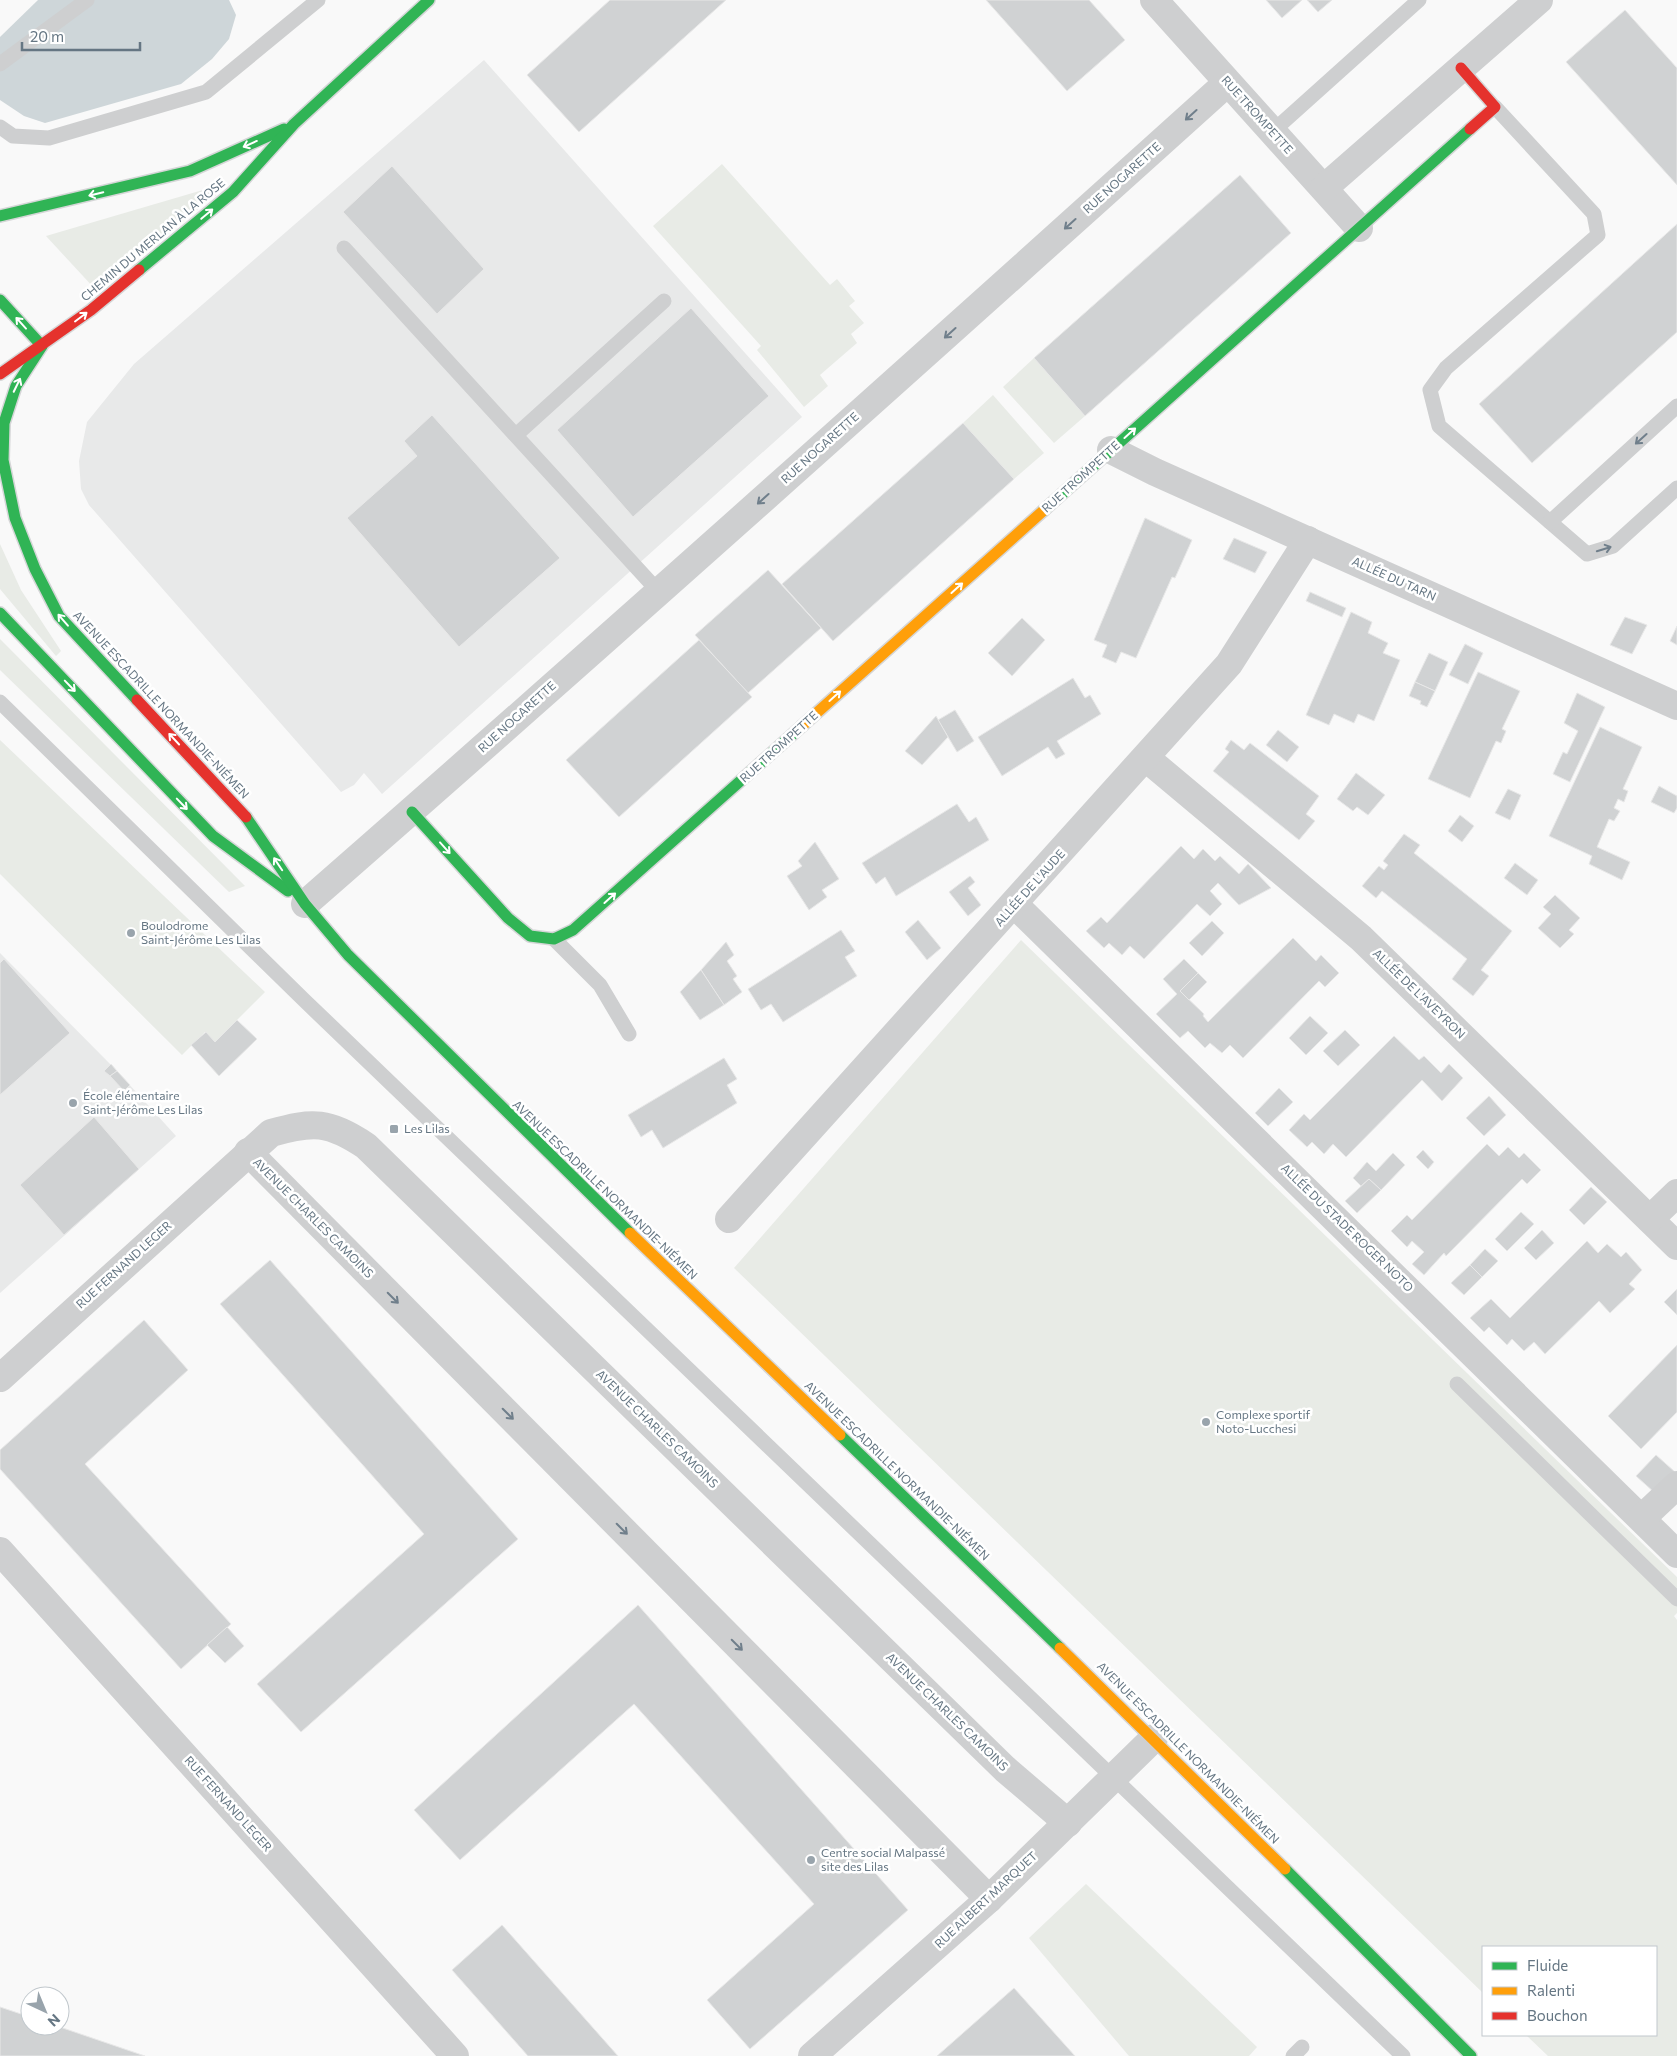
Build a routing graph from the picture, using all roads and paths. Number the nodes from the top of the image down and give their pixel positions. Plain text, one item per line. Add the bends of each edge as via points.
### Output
1 (86, 0) edge
2 (318, 0) edge
3 (429, 0) edge
4 (1154, 0) edge
5 (1419, 0) edge
6 (1539, 0) edge
7 (0, 64) edge
8 (1461, 68) junction
9 (1227, 83) junction
10 (1495, 107) junction
11 (294, 124) junction
12 (0, 126) edge
13 (1272, 132) junction
14 (1324, 188) junction
15 (0, 216) edge
16 (1358, 228) junction
17 (344, 248) dead end
18 (0, 300) edge
19 (664, 301) dead end
20 (42, 346) junction
21 (0, 374) edge
22 (1677, 406) edge
23 (516, 435) junction
24 (1111, 450) junction
25 (1677, 488) edge
26 (1550, 522) junction
27 (1308, 540) junction
28 (658, 591) junction
29 (0, 613) edge
30 (0, 702) edge
31 (1677, 706) edge
32 (1146, 758) junction
33 (412, 812) junction
34 (306, 904) junction
35 (1015, 905) junction
36 (554, 939) junction
37 (629, 1034) dead end
38 (248, 1152) junction
39 (1677, 1193) edge
40 (730, 1219) dead end
41 (1650, 1219) junction
42 (1677, 1246) edge
43 (0, 1378) edge
44 (1457, 1384) dead end
45 (1677, 1485) edge
46 (1642, 1518) junction
47 (0, 1552) edge
48 (1677, 1554) edge
49 (1677, 1599) edge
50 (1154, 1738) junction
51 (1114, 1777) junction
52 (1068, 1823) junction
53 (989, 1899) junction
54 (455, 2056) edge
55 (812, 2056) edge
56 (1403, 2056) edge
57 (1471, 2056) edge

1 - 7 lane
2 - 12 lane via 206,92 49,138 13,136
3 - 11 street, CHEMIN DU MERLAN À LA ROSE
4 - 9 street, RUE TROMPETTE
5 - 13 lane
6 - 8 street
8 - 10 street
8 - 14 street
9 - 13 street, RUE TROMPETTE
9 -> 28 street, RUE NOGARETTE
10 - 16 street
10 - 26 lane via 1594,214 1598,235 1446,368 1430,390 1439,426
11 -> 15 street, CHEMIN DU MERLAN À LA ROSE via 190,172
20 -> 11 street, CHEMIN DU MERLAN À LA ROSE via 91,310 233,192
13 - 14 street, RUE TROMPETTE
14 - 16 street, RUE TROMPETTE
24 -> 16 street, RUE TROMPETTE
17 - 23 lane
20 -> 18 street
19 - 23 lane
20 - 21 street, CHEMIN DU MERLAN À LA ROSE
34 -> 20 street, AVENUE ESCADRILLE NORMANDIE-NIÉMEN via 242,812 58,616 35,570 15,518 3,460 4,423 16,386
22 -> 26 lane
23 - 28 lane
24 - 27 street, ALLÉE DU TARN
36 -> 24 street, RUE TROMPETTE via 573,930
26 -> 25 lane via 1587,554 1613,546
27 - 31 street, ALLÉE DU TARN
27 - 32 street, ALLÉE DE L'AUDE via 1229,664
28 - 33 street, RUE NOGARETTE
29 -> 34 street, AVENUE ESCADRILLE NORMANDIE-NIÉMEN via 213,836
30 - 51 lane via 311,1007
32 - 35 street, ALLÉE DE L'AUDE
32 - 41 street, ALLÉE DE L'AVEYRON via 1361,938
33 - 34 street, RUE NOGARETTE
33 -> 36 street via 508,918 530,936
34 - 50 street, AVENUE ESCADRILLE NORMANDIE-NIÉMEN via 348,955 540,1147
35 - 40 street, ALLÉE DE L'AUDE
35 - 46 street, ALLÉE DU STADE ROGER NOTO
36 - 37 lane via 600,985
38 - 43 street, RUE FERNAND LEGER
38 - 52 street, AVENUE CHARLES CAMOINS via 271,1133 316,1124 342,1130 366,1146 1005,1768
38 -> 53 street, AVENUE CHARLES CAMOINS
39 - 41 street
41 - 42 street, ALLÉE DE L'AVEYRON
44 - 49 lane
45 - 46 street
46 - 48 street, ALLÉE DU STADE ROGER NOTO
47 - 54 street, RUE FERNAND LEGER
50 - 51 street, RUE ALBERT MARQUET
50 - 57 street, AVENUE ESCADRILLE NORMANDIE-NIÉMEN
51 - 52 street, RUE ALBERT MARQUET
51 - 56 lane
52 - 53 street, RUE ALBERT MARQUET
53 - 55 street, RUE ALBERT MARQUET

